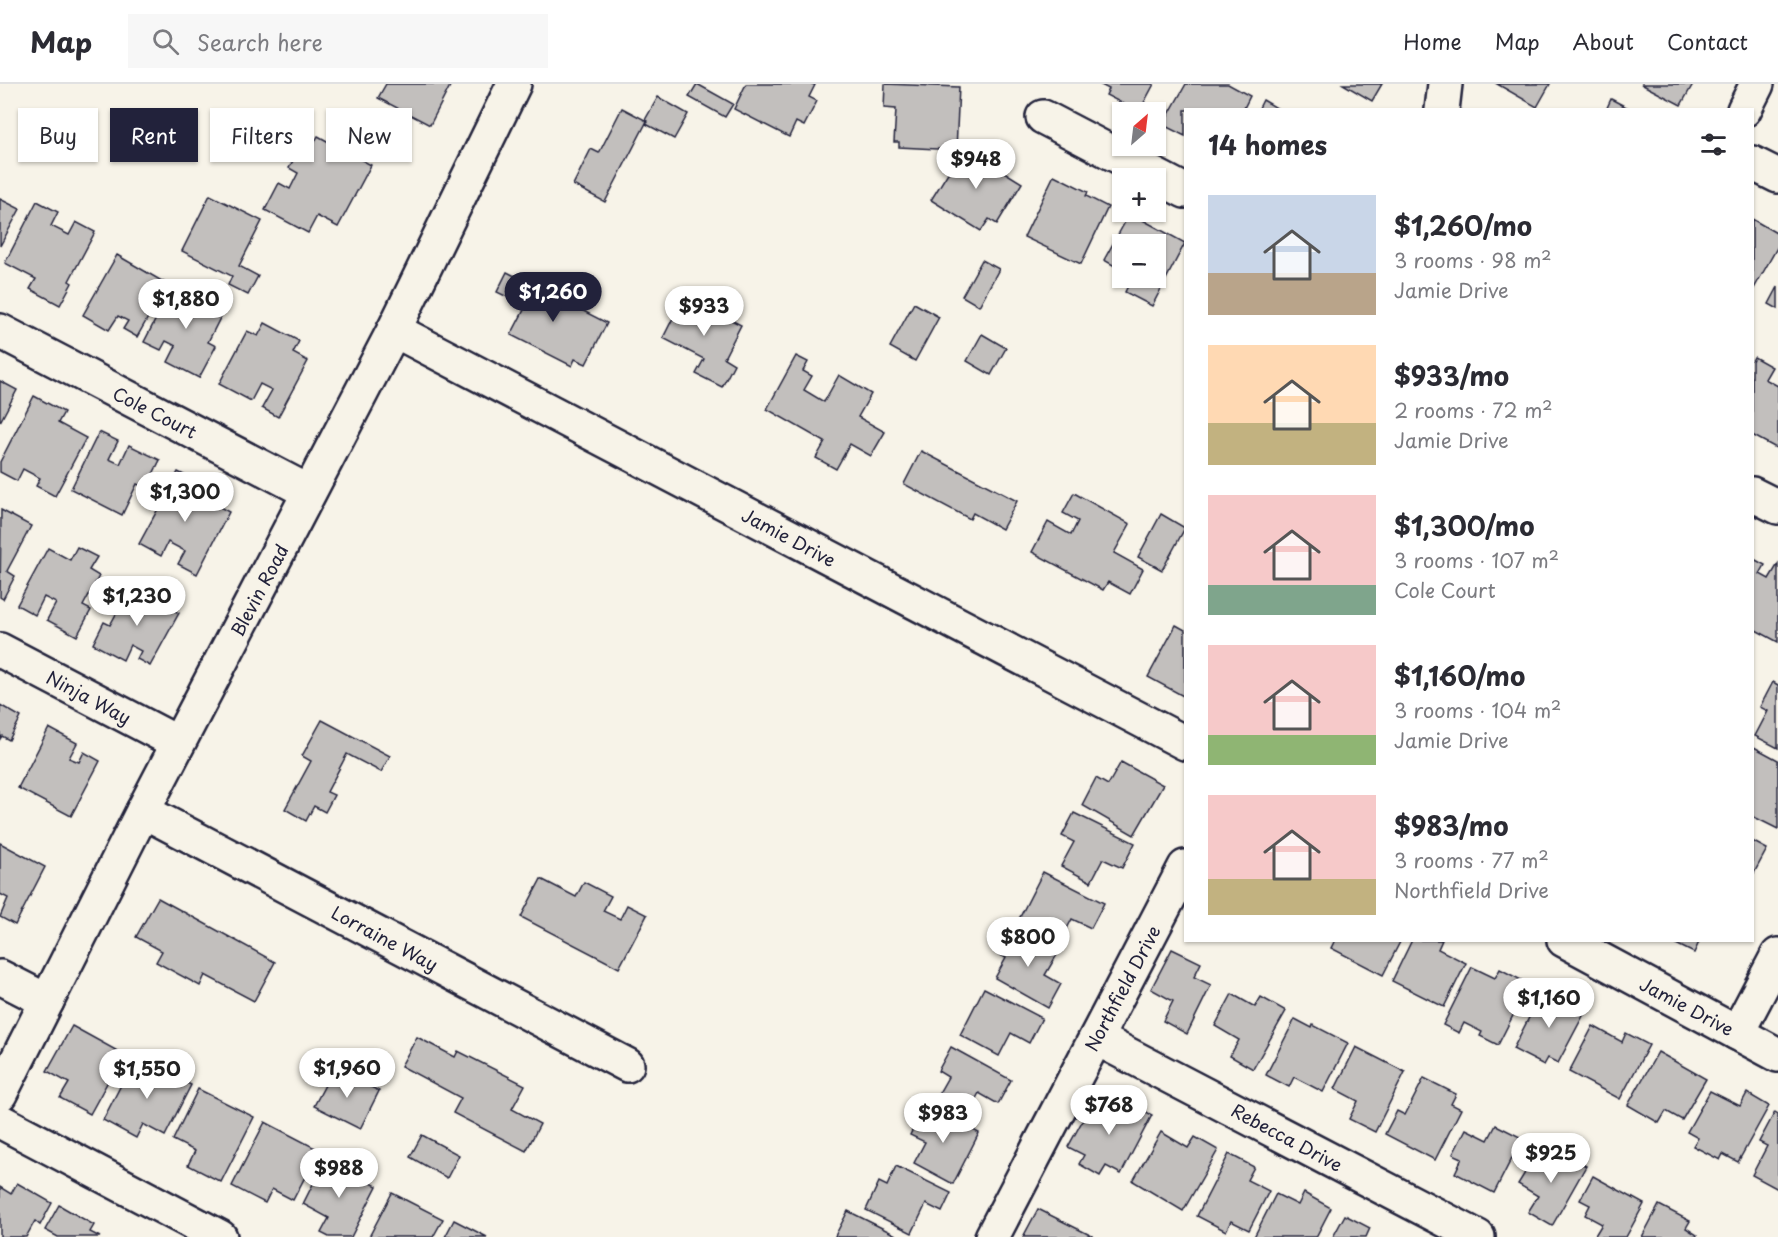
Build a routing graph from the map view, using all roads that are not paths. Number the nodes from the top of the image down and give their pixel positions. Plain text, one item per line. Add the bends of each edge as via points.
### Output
1 (514, 84) edge
2 (1445, 84) edge
3 (1757, 84) edge
4 (1442, 108) edge
5 (1745, 108) edge
6 (1043, 117) dead end
7 (1754, 164) edge
8 (1778, 176) edge
9 (1184, 190) edge
10 (394, 330) junction
11 (0, 331) edge
12 (309, 492) junction
13 (1754, 495) edge
14 (1778, 507) edge
15 (0, 650) edge
16 (1184, 742) edge
17 (178, 744) junction
18 (143, 811) junction
19 (1184, 869) edge
20 (1568, 942) edge
21 (1778, 955) edge
22 (0, 977) edge
23 (47, 1001) junction
24 (1737, 1033) junction
25 (1096, 1038) junction
26 (1778, 1055) edge
27 (627, 1065) dead end
28 (0, 1094) edge
29 (0, 1121) edge
30 (220, 1237) edge
31 (992, 1237) edge
32 (1478, 1237) edge

1 - 10 street, Blevin Road
2 - 4 street
3 - 5 street
6 - 9 street
7 - 8 street
10 - 12 street, Blevin Road
10 - 16 street, Jamie Drive
11 - 12 street, Cole Court
12 - 17 street, Blevin Road
13 - 14 street
15 - 17 street, Ninja Way
17 - 18 street, Blevin Road
18 - 23 street, Blevin Road
18 - 27 street, Lorraine Way
19 - 25 street, Northfield Drive
20 - 24 street, Jamie Drive
21 - 24 street
22 - 23 street
23 - 28 street, Blevin Road
24 - 26 street, Jamie Drive
25 - 31 street, Northfield Drive
25 - 32 street, Rebecca Drive
29 - 30 street

